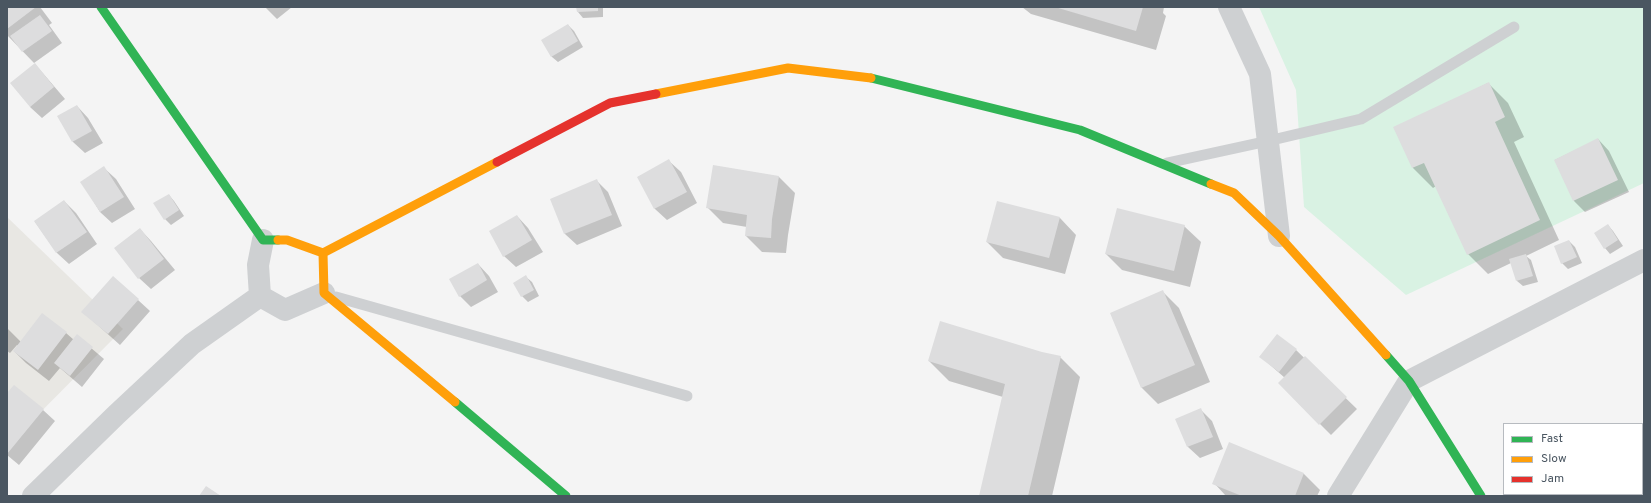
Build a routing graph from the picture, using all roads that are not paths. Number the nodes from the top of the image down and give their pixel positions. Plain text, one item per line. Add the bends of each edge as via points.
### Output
1 (101, 7) edge
2 (1229, 7) edge
3 (1514, 27) dead end
4 (1268, 141) junction
5 (1162, 164) junction
6 (1279, 236) junction
7 (263, 240) junction
8 (323, 253) junction
9 (1644, 260) edge
10 (324, 293) junction
11 (260, 296) junction
12 (1409, 381) junction
13 (686, 396) dead end
14 (34, 496) edge
15 (566, 496) edge
16 (1338, 496) edge
17 (1481, 496) edge

1 - 7 street
2 - 4 street via 1260,74
3 - 4 lane via 1362,119
4 - 5 lane
4 - 6 street
5 - 6 street via 1234,193
5 - 8 street via 1072,128 874,78 788,68 610,103
6 - 12 street
7 - 8 street via 287,240
7 - 11 street via 258,265
8 - 10 street
9 - 12 street
10 - 11 street via 285,310
10 - 13 lane
10 - 15 street
11 - 14 street via 192,344
12 - 16 street
12 - 17 street

